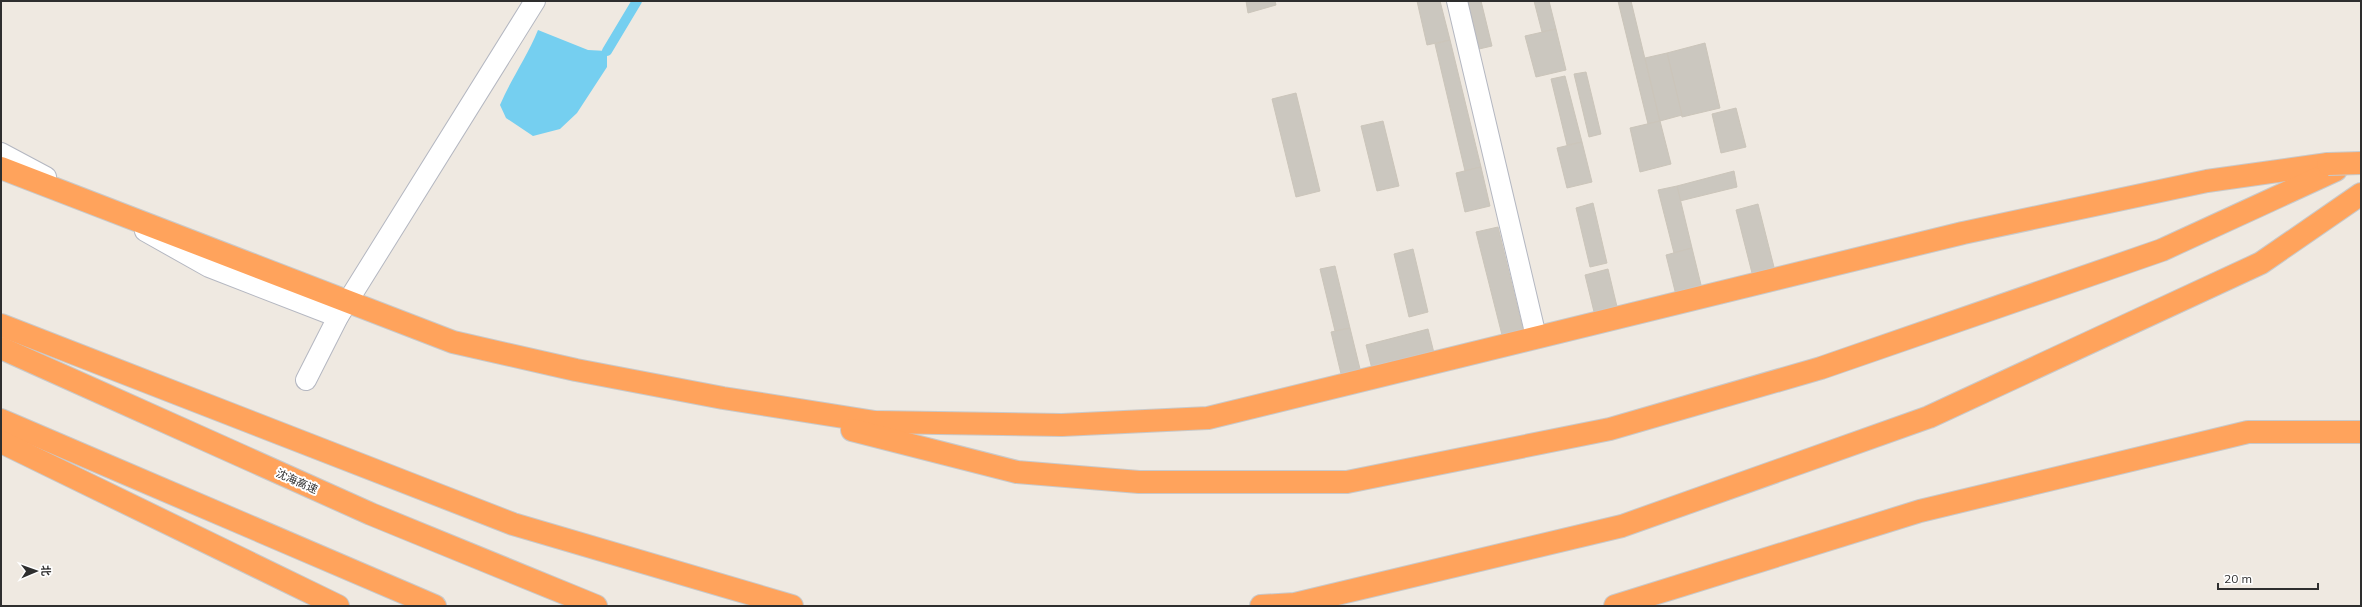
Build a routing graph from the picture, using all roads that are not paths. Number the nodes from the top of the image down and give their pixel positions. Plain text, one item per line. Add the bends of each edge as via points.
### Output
1 (535, 1) edge
2 (1458, 1) edge
3 (1, 152) edge
4 (2361, 158) edge
5 (2361, 163) edge
6 (1, 168) edge
7 (2361, 194) edge
8 (338, 317) junction
9 (1, 325) edge
10 (1534, 328) dead end
11 (1, 348) edge
12 (306, 380) dead end
13 (723, 398) junction
14 (1, 420) edge
15 (2361, 432) edge
16 (1, 442) edge
17 (338, 606) edge
18 (435, 606) edge
19 (596, 606) edge
20 (792, 606) edge
21 (1261, 606) edge
22 (1615, 606) edge

1 - 8 lane
2 - 10 lane
3 - 8 lane via 209,267
4 - 13 highway via 2162,250 1821,368 1610,429 1346,482 1139,482 1017,472
5 - 13 highway, bridge via 2328,164 2207,181 1963,233 1208,418 1062,425 875,422
6 - 13 highway via 453,342 576,370
7 - 21 highway via 2261,263 1929,417 1622,526 1295,604
8 - 12 lane
9 - 20 highway via 513,524
11 - 19 highway, 沈海高速 via 371,514
14 - 18 highway
15 - 22 highway via 2248,432 1920,511
16 - 17 highway

